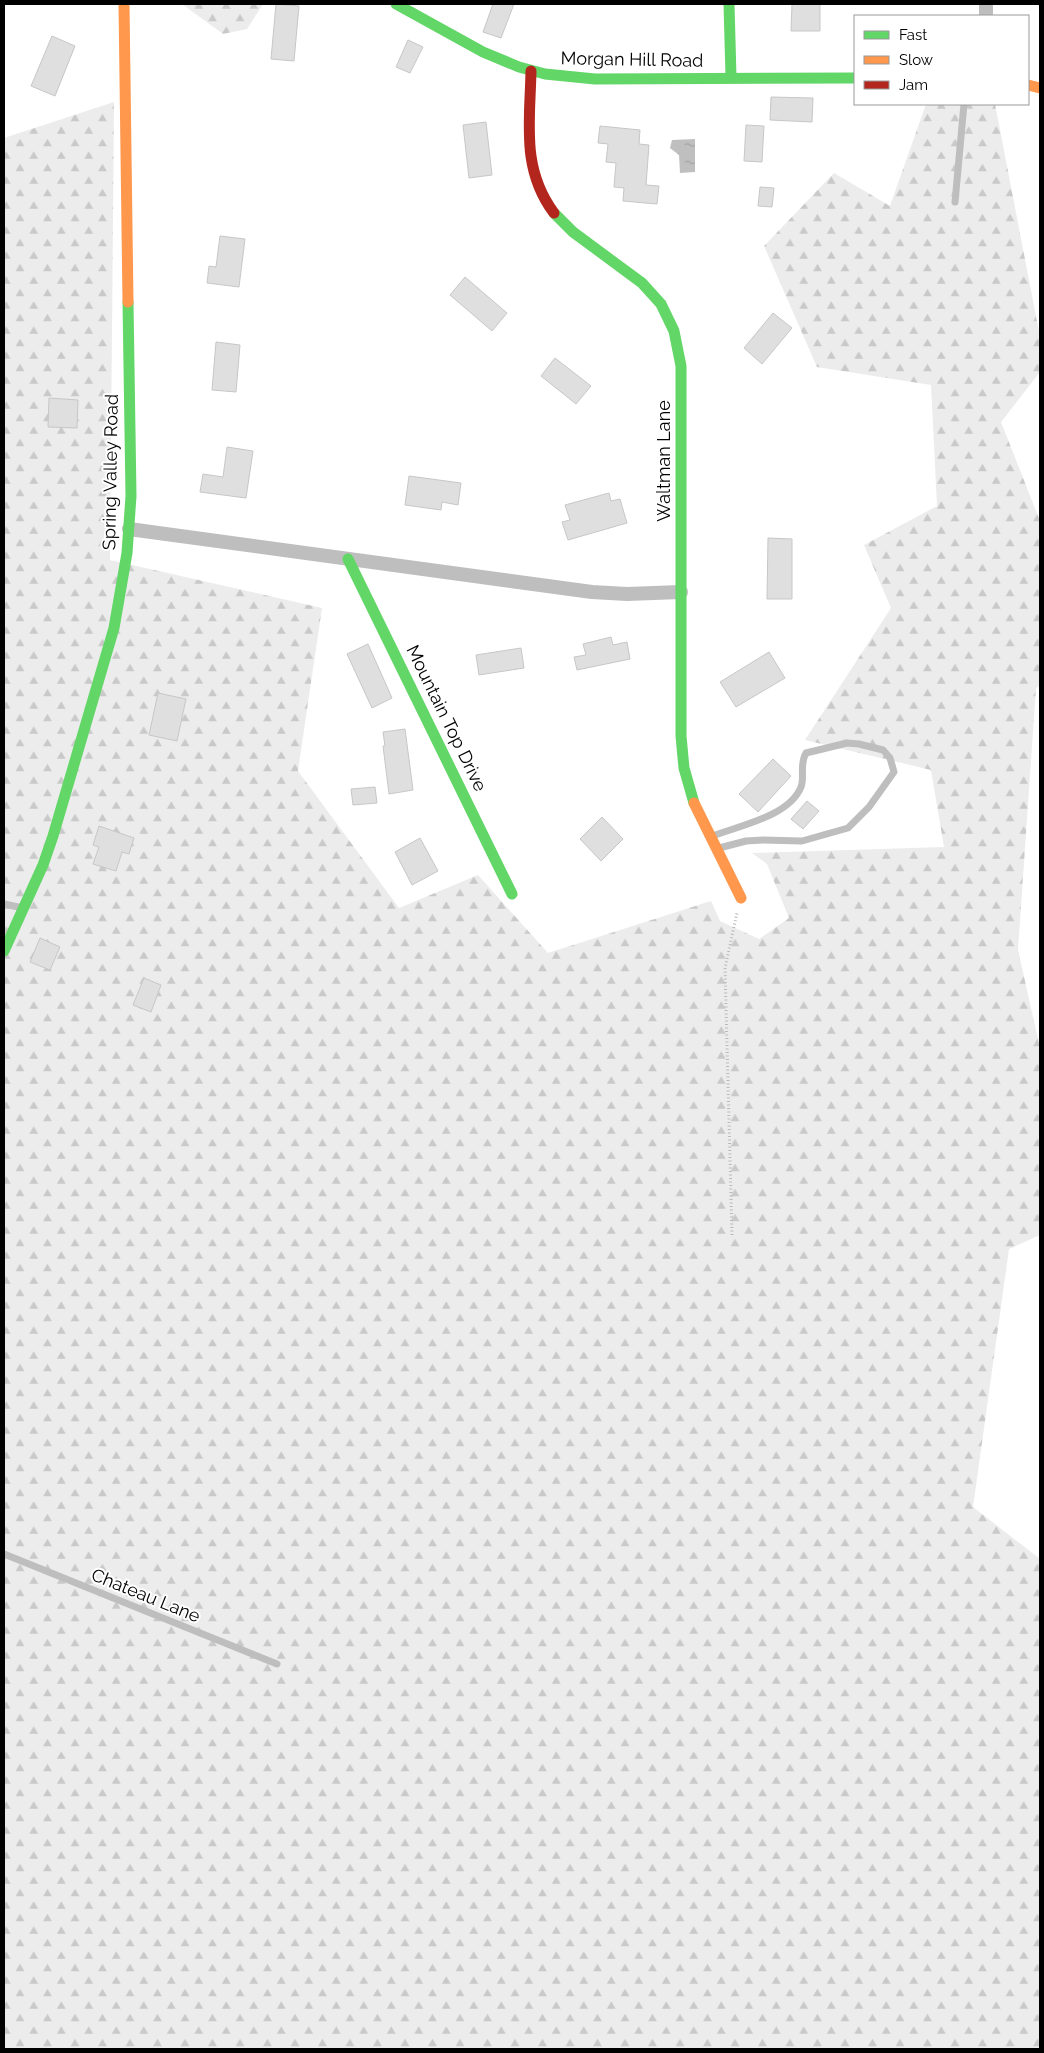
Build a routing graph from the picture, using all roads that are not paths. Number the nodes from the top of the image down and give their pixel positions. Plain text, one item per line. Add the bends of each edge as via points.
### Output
1 (124, 4) edge
2 (396, 4) edge
3 (730, 4) edge
4 (531, 71) junction
5 (731, 77) junction
6 (854, 78) edge
7 (964, 105) edge
8 (956, 202) dead end
9 (129, 530) junction
10 (348, 559) junction
11 (681, 592) junction
12 (710, 837) junction
13 (716, 849) junction
14 (512, 894) dead end
15 (741, 898) road end
16 (4, 904) edge
17 (23, 908) junction
18 (4, 951) edge
19 (4, 1554) edge
20 (277, 1664) dead end

1 - 9 street, Spring Valley Road
2 - 4 street, Morgan Hill Road via 487,54
3 - 5 street
4 - 5 street, Morgan Hill Road via 572,78
4 - 11 street, Waltman Lane via 531,162 544,200 571,230 648,286 664,308 676,336 681,366
5 - 6 street, Morgan Hill Road
7 - 8 lane
9 - 10 street
9 - 17 street, Spring Valley Road via 114,628 56,829
10 - 11 street via 598,593
10 - 14 street, Mountain Top Drive
11 - 12 street, Waltman Lane via 684,768 690,798
12 - 13 street, Waltman Lane
12 - 13 lane via 758,821 784,808 802,786 802,760 806,753 847,743 883,750 890,758 894,772 889,782 848,828 802,841 746,841
13 - 15 street, Waltman Lane
16 - 17 lane
17 - 18 street, Spring Valley Road
19 - 20 lane, Chateau Lane

